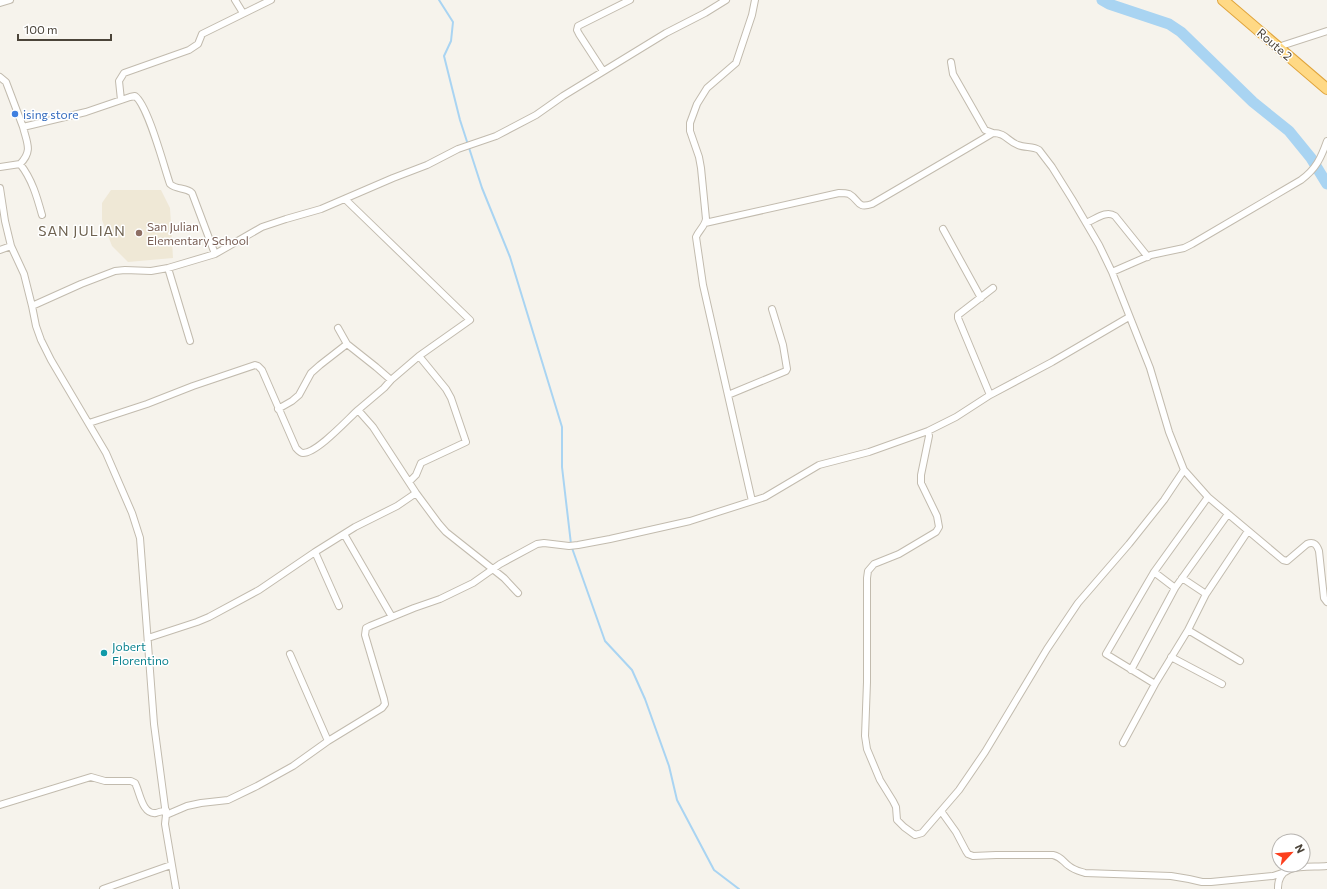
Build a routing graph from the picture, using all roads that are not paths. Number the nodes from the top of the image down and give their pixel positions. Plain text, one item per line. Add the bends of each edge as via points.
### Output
1 (10, 0) edge
2 (235, 0) edge
3 (271, 0) edge
4 (630, 0) edge
5 (726, 0) edge
6 (755, 0) edge
7 (1223, 0) edge
8 (0, 3) edge
9 (243, 13) junction
10 (1327, 31) edge
11 (1278, 47) junction
12 (951, 62) dead end
13 (603, 72) junction
14 (0, 77) edge
15 (1327, 89) edge
16 (121, 100) junction
17 (23, 126) junction
18 (992, 133) junction
19 (1327, 141) edge
20 (20, 164) junction
21 (0, 168) edge
22 (0, 188) edge
23 (346, 198) junction
24 (42, 216) dead end
25 (705, 223) junction
26 (1086, 223) junction
27 (943, 229) dead end
28 (11, 246) junction
29 (0, 250) edge
30 (215, 254) junction
31 (1148, 257) junction
32 (168, 268) junction
33 (1112, 272) junction
34 (993, 288) dead end
35 (981, 298) junction
36 (32, 306) junction
37 (772, 309) dead end
38 (1130, 317) junction
39 (338, 328) dead end
40 (190, 341) dead end
41 (347, 344) junction
42 (419, 356) junction
43 (391, 380) junction
44 (728, 395) junction
45 (990, 395) junction
46 (278, 409) junction
47 (358, 410) junction
48 (89, 423) junction
49 (928, 431) junction
50 (1184, 470) junction
51 (409, 482) junction
52 (416, 493) junction
53 (1208, 497) junction
54 (752, 501) junction
55 (1228, 514) junction
56 (1248, 531) junction
57 (344, 534) junction
58 (314, 552) junction
59 (493, 570) junction
60 (1154, 572) junction
61 (1182, 578) junction
62 (1175, 588) junction
63 (518, 593) dead end
64 (1206, 594) junction
65 (1327, 602) edge
66 (340, 606) dead end
67 (392, 617) junction
68 (1188, 630) junction
69 (148, 638) junction
70 (290, 654) dead end
71 (1172, 657) junction
72 (1240, 661) dead end
73 (1131, 670) junction
74 (1155, 684) junction
75 (1222, 684) dead end
76 (328, 741) junction
77 (1123, 743) dead end
78 (0, 805) edge
79 (941, 811) junction
80 (166, 812) junction
81 (171, 865) junction
82 (1327, 866) edge
83 (1311, 867) edge
84 (1282, 873) edge
85 (1284, 873) edge
86 (103, 889) edge
87 (176, 889) edge
88 (1278, 889) edge

1 - 8 street
2 - 9 street
3 - 9 street
4 - 13 street via 578,26 579,34
5 - 13 street
6 - 25 street via 736,63 706,88 690,123 701,168
7 - 11 highway, Route 2
9 - 16 street via 202,34 198,44 189,50 124,73 119,80
10 - 11 street
11 - 15 highway, Route 2
12 - 18 street via 953,74 985,130
13 - 23 street via 536,115 496,136 458,149 427,165
14 - 17 street via 6,82
16 - 17 street via 78,114
16 - 30 street via 135,96 138,98 146,113 170,184 192,192
17 - 20 street via 29,151
18 - 25 street via 872,204 861,205 850,195 839,193
18 - 26 street via 1003,134 1020,146 1039,150
19 - 31 street via 1314,169 1301,180 1192,244
20 - 21 street
20 - 24 street via 33,185
22 - 28 street
23 - 30 street via 321,209 262,227
23 - 42 street via 470,320
25 - 44 street via 696,237 703,285
26 - 31 street via 1111,213
26 - 33 street
27 - 35 street
28 - 29 street
28 - 36 street via 24,274
30 - 32 street
31 - 33 street
32 - 36 street via 115,272
32 - 40 street
33 - 38 street
34 - 35 street
35 - 45 street via 958,315 958,318
36 - 48 street via 36,326 51,360
37 - 44 street via 783,345 786,371
38 - 45 street
38 - 50 street
39 - 41 street
41 - 43 street
41 - 46 street via 320,365 299,395
42 - 43 street
42 - 51 street via 451,398 466,442 421,463 416,475
43 - 47 street
44 - 54 street
45 - 49 street
46 - 47 street via 296,448 304,453 311,451 332,435
46 - 48 street via 262,370 255,365
47 - 51 street via 373,427
48 - 69 street via 120,484 140,538
49 - 54 street via 869,452 819,465 764,497
49 - 79 street via 921,483 937,516 939,528 899,554 874,564 868,571 865,736 874,769 896,807 897,820 910,833 922,833
50 - 53 street
50 - 79 street via 1129,544 1078,603 985,752
51 - 52 street
52 - 57 street
52 - 59 street via 446,532
53 - 55 street
53 - 60 street
54 - 59 street via 690,521 610,539 569,546 537,544
55 - 56 street
55 - 61 street
56 - 64 street
56 - 65 street via 1285,561 1307,544 1314,543 1319,551 1324,598
57 - 58 street
57 - 67 street
58 - 66 street
58 - 69 street via 259,590 209,617
59 - 63 street
59 - 67 street via 440,599
60 - 62 street
60 - 73 street via 1106,654
61 - 62 street
61 - 64 street
62 - 73 street
64 - 68 street
67 - 76 street via 366,628 365,632 385,704 379,711
68 - 71 street
68 - 72 street
69 - 80 street via 154,724
70 - 76 street
71 - 74 street
71 - 75 street
73 - 74 street
74 - 77 street
76 - 80 street via 293,766 228,800 201,802
78 - 80 street via 91,777 105,781 131,781 135,783 149,812
79 - 84 street via 968,854 973,856 1054,855 1062,858 1076,871 1085,873 1171,876 1206,882
80 - 81 street via 165,824
81 - 86 street
81 - 87 street
82 - 83 street
85 - 88 street via 1280,877

